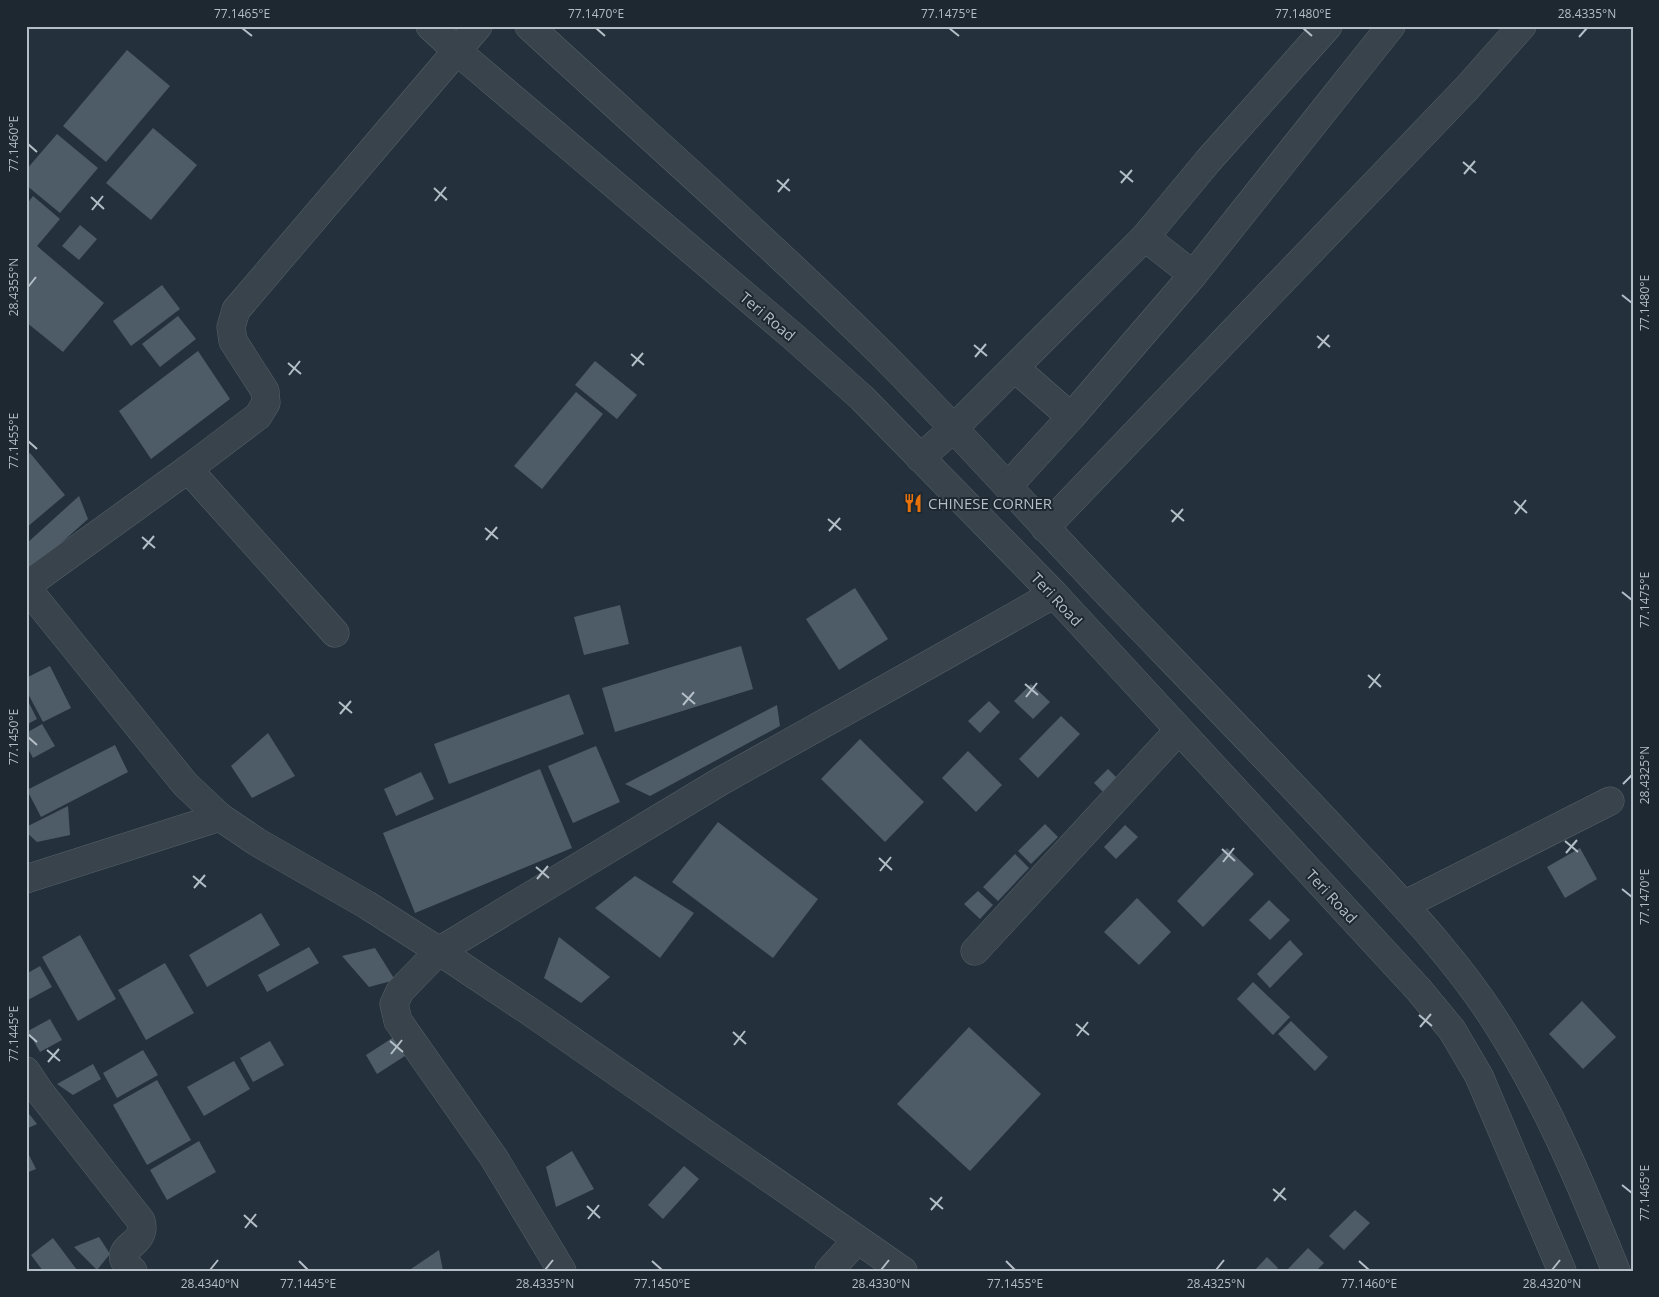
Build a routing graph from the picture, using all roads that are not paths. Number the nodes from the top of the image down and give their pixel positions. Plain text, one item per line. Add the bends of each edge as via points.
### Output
1 (430, 26) edge
2 (478, 26) edge
3 (529, 26) edge
4 (1328, 26) edge
5 (1391, 26) edge
6 (1522, 26) edge
7 (457, 51) junction
8 (1146, 237) junction
9 (1193, 275) junction
10 (1015, 368) junction
11 (1071, 417) junction
12 (954, 428) junction
13 (920, 458) junction
14 (188, 469) junction
15 (1008, 486) junction
16 (1045, 528) junction
17 (26, 586) edge
18 (1054, 594) junction
19 (1145, 632) junction
20 (335, 633) dead end
21 (1116, 662) junction
22 (1179, 730) junction
23 (1610, 801) dead end
24 (220, 817) junction
25 (26, 879) edge
26 (1404, 905) junction
27 (439, 951) junction
28 (975, 951) dead end
29 (26, 1071) edge
30 (857, 1240) junction
31 (133, 1271) edge
32 (562, 1271) edge
33 (828, 1271) edge
34 (903, 1271) edge
35 (1562, 1271) edge
36 (1616, 1271) edge

1 - 7 street, Teri Road
2 - 7 street
3 - 12 street via 786,262
4 - 8 street via 1208,161
5 - 9 street
6 - 16 street via 1460,95
7 - 13 street, Teri Road via 795,338 862,398
7 - 14 street via 236,310 231,327 233,341 265,391 266,403 258,416
8 - 9 street
8 - 10 street
9 - 11 street
10 - 11 street
10 - 12 street
11 - 15 street
12 - 13 street
12 - 15 street
13 - 18 street, Teri Road
14 - 17 street
14 - 20 street
15 - 16 street
16 - 19 street
17 - 24 street via 185,784
18 - 21 street, Teri Road
18 - 27 street via 721,781
19 - 21 street
19 - 26 street
21 - 22 street, Teri Road
22 - 28 street
22 - 35 street, Teri Road via 1419,990 1452,1030 1479,1076
23 - 26 street
24 - 25 street
24 - 27 street
26 - 36 street via 1451,959 1498,1024 1547,1111
27 - 30 street
27 - 32 street via 400,991 394,1004 398,1021 494,1158
29 - 31 street via 141,1221 140,1236 123,1254 124,1261
30 - 33 street
30 - 34 street

